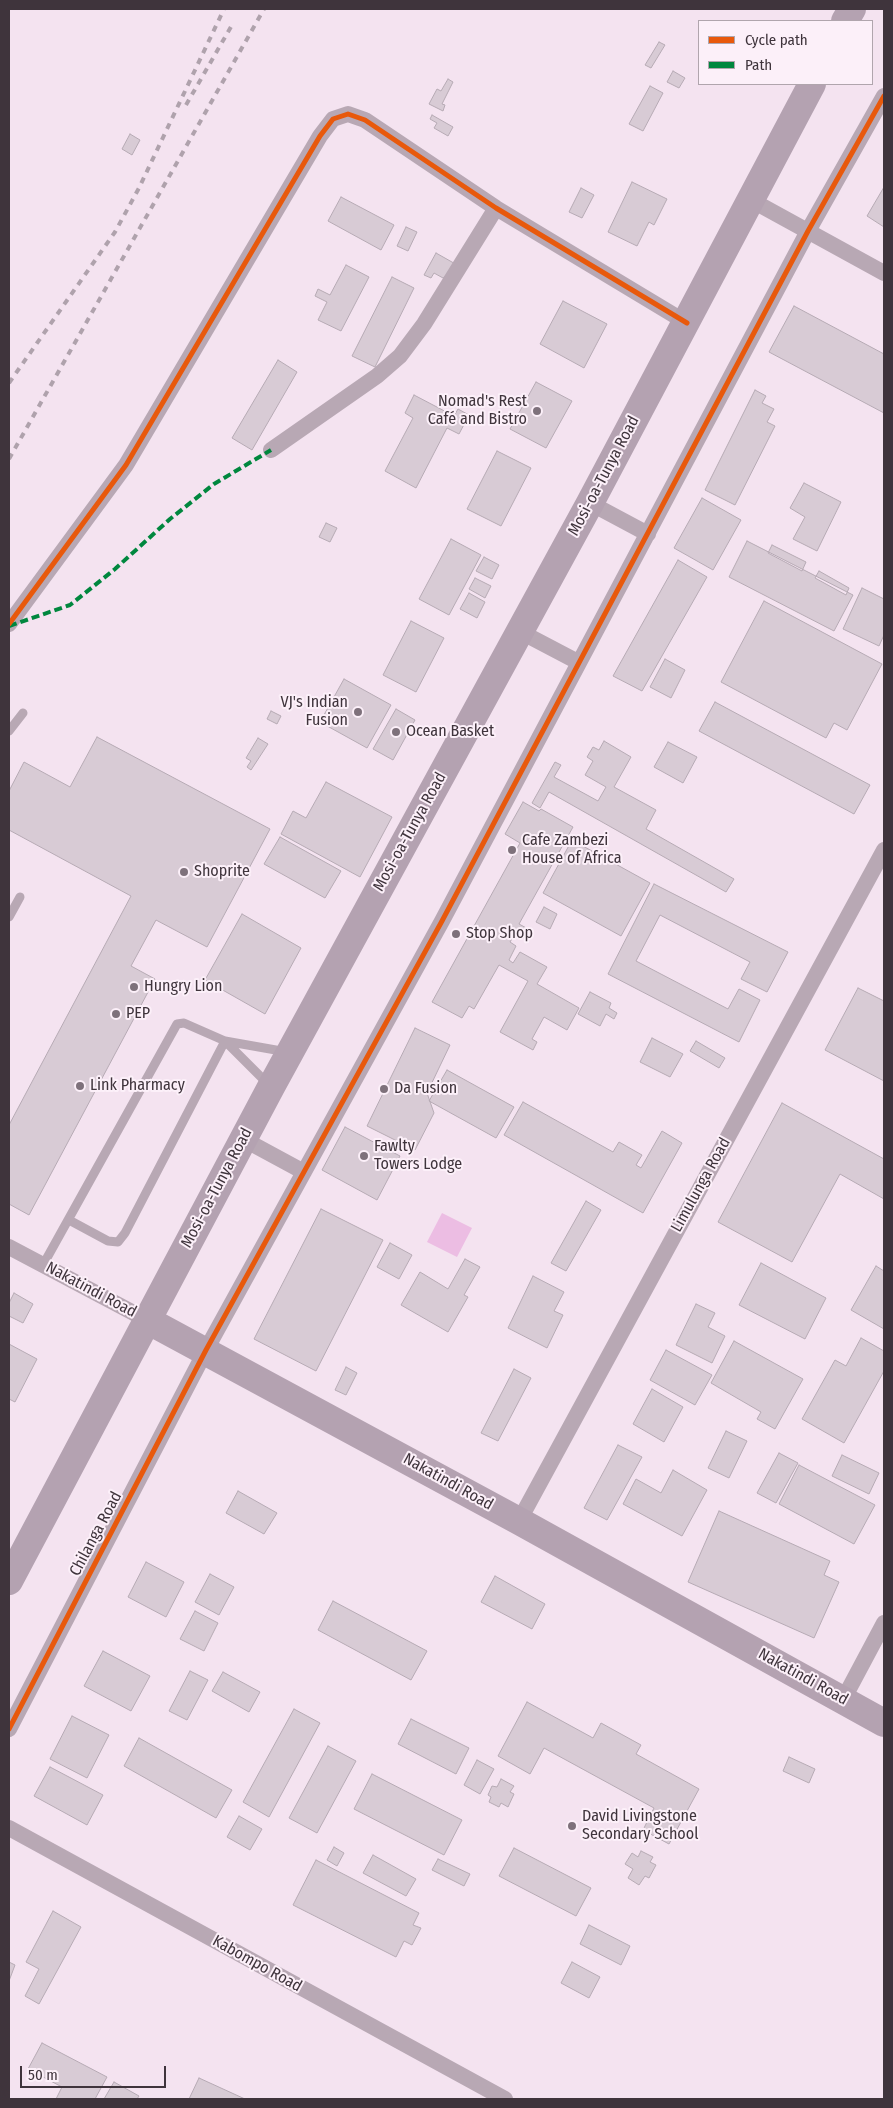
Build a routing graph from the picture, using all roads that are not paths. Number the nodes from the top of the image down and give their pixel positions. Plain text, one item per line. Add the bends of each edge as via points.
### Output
1 (852, 9) edge
2 (846, 20) edge
3 (811, 85) edge
4 (884, 96) edge
5 (751, 200) junction
6 (496, 208) junction
7 (808, 231) junction
8 (884, 273) edge
9 (687, 323) junction
10 (271, 450) dead end
11 (590, 503) junction
12 (648, 534) junction
13 (9, 624) edge
14 (519, 631) junction
15 (578, 662) junction
16 (23, 713) dead end
17 (9, 731) edge
18 (884, 850) edge
19 (20, 897) dead end
20 (9, 917) edge
21 (225, 1041) junction
22 (290, 1052) junction
23 (271, 1087) junction
24 (243, 1139) junction
25 (304, 1172) junction
26 (69, 1220) junction
27 (9, 1247) edge
28 (43, 1265) junction
29 (147, 1320) junction
30 (206, 1350) junction
31 (519, 1521) junction
32 (9, 1581) edge
33 (884, 1623) edge
34 (843, 1700) junction
35 (884, 1723) edge
36 (9, 1729) edge
37 (9, 1828) edge
38 (505, 2099) edge

1 - 2 highway
3 - 5 highway, Mosi-oa-Tunya Road
4 - 7 street, Chilanga Road
5 - 7 street
5 - 9 highway, Mosi-oa-Tunya Road
6 - 9 street
6 - 10 street via 424,324 400,356 377,376
6 - 13 street via 365,120 348,114 333,119 126,465
7 - 8 street
7 - 12 street, Chilanga Road
9 - 11 highway, Mosi-oa-Tunya Road
11 - 12 street
11 - 14 highway, Mosi-oa-Tunya Road
12 - 15 street, Chilanga Road
14 - 15 street
14 - 22 highway, Mosi-oa-Tunya Road
15 - 25 street, Chilanga Road via 442,921
16 - 17 lane
18 - 31 street, Limulunga Road
19 - 20 lane
21 - 22 lane
21 - 23 lane
21 - 26 lane via 184,1023 177,1024
21 - 26 lane via 118,1242 108,1241
22 - 23 highway, Mosi-oa-Tunya Road
23 - 24 highway, Mosi-oa-Tunya Road
24 - 25 street
24 - 29 highway, Mosi-oa-Tunya Road
25 - 30 street, Chilanga Road
26 - 28 lane
27 - 28 street, Nakatindi Road
28 - 29 street, Nakatindi Road
29 - 30 highway, Nakatindi Road
29 - 32 highway, Mosi-oa-Tunya Road
30 - 31 highway, Nakatindi Road
30 - 36 street, Chilanga Road
31 - 34 highway, Nakatindi Road
33 - 34 street
34 - 35 highway, Nakatindi Road
37 - 38 street, Kabompo Road

